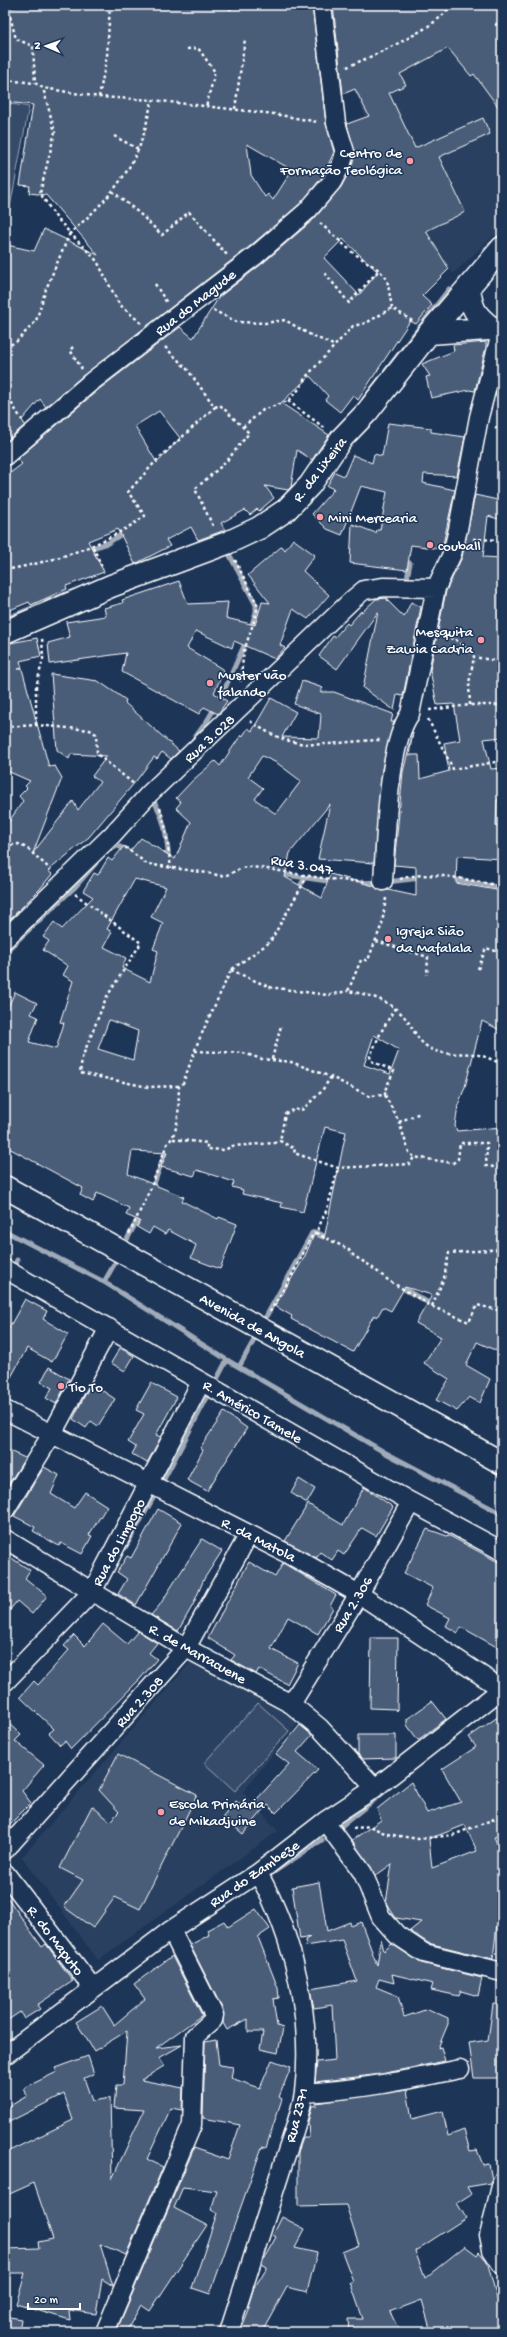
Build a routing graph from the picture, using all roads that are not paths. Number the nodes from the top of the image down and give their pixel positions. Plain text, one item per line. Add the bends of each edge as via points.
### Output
1 (322, 5) edge
2 (502, 248) edge
3 (469, 286) junction
4 (499, 329) edge
5 (429, 333) junction
6 (5, 456) edge
7 (436, 588) junction
8 (5, 632) edge
9 (385, 881) road end
10 (5, 939) edge
11 (5, 1187) edge
12 (5, 1269) edge
13 (109, 1328) junction
14 (201, 1382) junction
15 (5, 1410) edge
16 (52, 1434) junction
17 (502, 1463) edge
18 (149, 1483) junction
19 (411, 1502) junction
20 (5, 1510) edge
21 (249, 1534) junction
22 (5, 1539) edge
23 (502, 1551) edge
24 (92, 1592) junction
25 (359, 1594) junction
26 (186, 1648) junction
27 (5, 1682) edge
28 (502, 1689) edge
29 (291, 1704) junction
30 (375, 1788) junction
31 (330, 1828) junction
32 (5, 1850) edge
33 (5, 1872) edge
34 (258, 1873) junction
35 (171, 1930) junction
36 (502, 1972) edge
37 (93, 1988) junction
38 (5, 2055) edge
39 (460, 2069) dead end
40 (304, 2093) junction
41 (502, 2182) edge
42 (502, 2265) edge
43 (105, 2332) edge
44 (230, 2332) edge

1 - 6 street, Rua do Magude via 336,123 344,152 342,163 332,182 307,211 91,382
2 - 3 street, R. da Lixeira
3 - 4 street via 470,305 479,318
3 - 5 street, R. da Lixeira
4 - 5 street
4 - 7 street via 452,554
5 - 8 street, R. da Lixeira via 367,412 342,438 310,485 286,510 259,528 227,543 111,586
7 - 9 street via 417,712 404,723 390,784
7 - 10 street, Rua 3.028 via 384,587 364,590 148,795 112,835
11 - 17 street, Avenida de Angola
12 - 13 street, R. Américo Tamele
13 - 14 street, R. Américo Tamele
13 - 16 street
14 - 18 street, Rua do Limpopo
14 - 19 street, R. Américo Tamele
15 - 16 street, R. da Matola
16 - 18 street, R. da Matola
16 - 20 street
18 - 21 street, R. da Matola
18 - 24 street, Rua do Limpopo
19 - 23 street, R. Américo Tamele
19 - 25 street, Rua 2.306
21 - 25 street, R. da Matola
21 - 26 street, Rua 2.308
22 - 24 street, R. de Marracuene
24 - 26 street, R. de Marracuene
24 - 27 street, Rua do Limpopo
25 - 28 street, R. da Matola
25 - 29 street, Rua 2.306
26 - 29 street, R. de Marracuene
26 - 32 street, Rua 2.308
28 - 30 street, Rua do Zambeze
29 - 30 street, R. de Marracuene via 320,1728
30 - 31 street, Rua do Zambeze
31 - 34 street, Rua do Zambeze
31 - 36 street via 363,1873 381,1917 397,1935 424,1953
33 - 37 street, R. do Maputo
34 - 35 street, Rua do Zambeze
34 - 40 street, Rua 2371 via 276,1908 301,1998 306,2035
35 - 37 street, Rua do Zambeze
35 - 43 street via 214,2015 194,2036 192,2125
37 - 38 street, Rua do Zambeze
39 - 40 street via 411,2080 338,2091
40 - 44 street, Rua 2371
41 - 42 street via 489,2243

